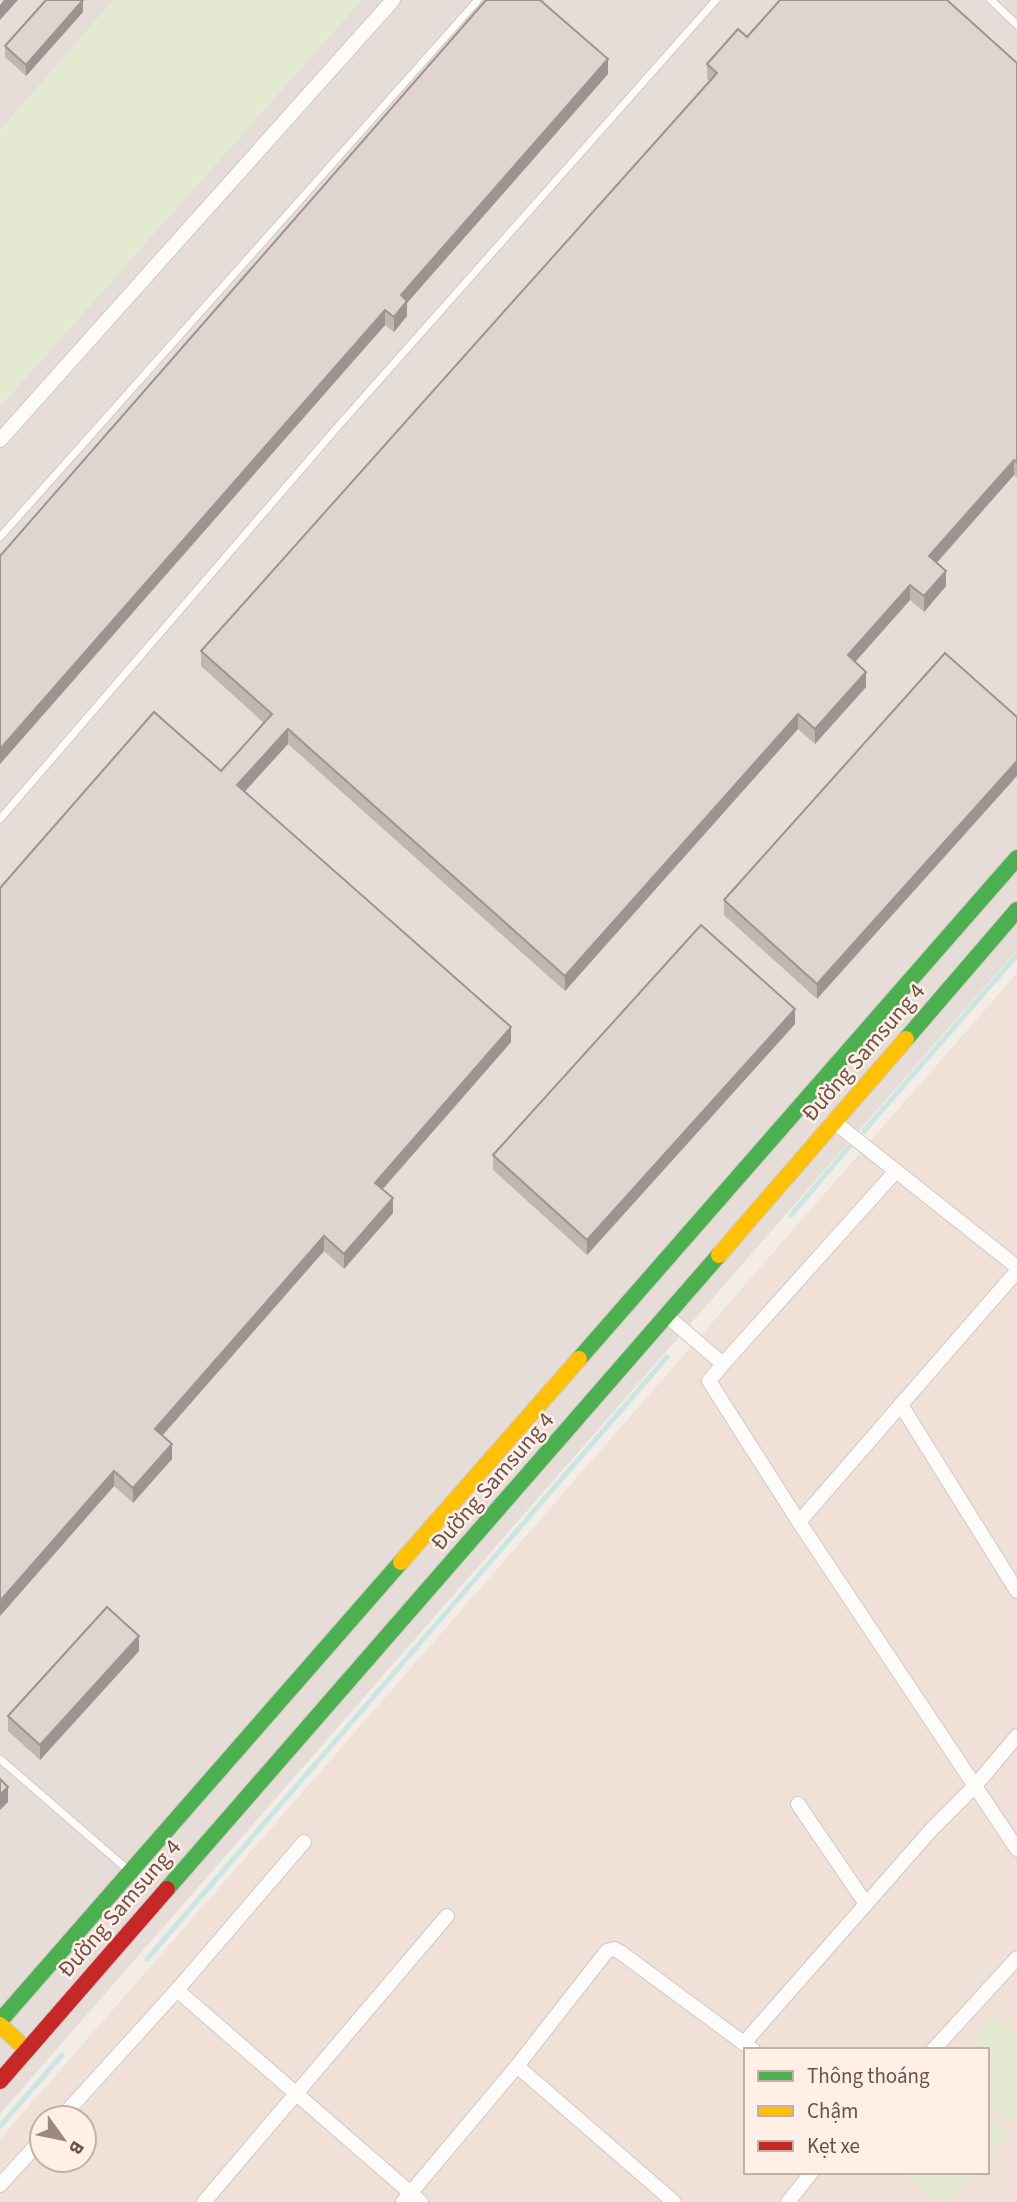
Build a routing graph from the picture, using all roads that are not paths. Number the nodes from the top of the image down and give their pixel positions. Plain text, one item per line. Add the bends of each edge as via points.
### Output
1 (393, 0) edge
2 (478, 0) edge
3 (716, 0) edge
4 (991, 0) edge
5 (1017, 25) edge
6 (0, 440) edge
7 (0, 537) edge
8 (0, 819) edge
9 (1017, 858) edge
10 (1017, 910) edge
11 (833, 1121) junction
12 (896, 1171) junction
13 (1017, 1269) edge
14 (653, 1304) junction
15 (723, 1364) junction
16 (901, 1405) junction
17 (559, 1410) junction
18 (799, 1522) junction
19 (1017, 1591) edge
20 (1017, 1735) edge
21 (0, 1759) edge
22 (974, 1787) junction
23 (797, 1804) dead end
24 (304, 1842) dead end
25 (1017, 1849) edge
26 (145, 1885) junction
27 (866, 1904) junction
28 (447, 1916) dead end
29 (1017, 1958) edge
30 (177, 1990) junction
31 (0, 2023) edge
32 (748, 2046) edge
33 (935, 2048) edge
34 (27, 2050) junction
35 (517, 2066) junction
36 (0, 2081) edge
37 (296, 2095) junction
38 (74, 2104) edge
39 (28, 2154) edge
40 (810, 2174) edge
41 (0, 2185) edge
42 (412, 2199) edge
43 (204, 2202) edge
44 (674, 2202) edge
45 (788, 2202) edge

1 - 6 street
2 - 7 lane
3 - 8 lane via 334,431
4 - 5 lane
9 - 14 main road, Đường Samsung 4
10 - 11 main road, Đường Samsung 4
11 - 12 street
11 - 14 main road, Đường Samsung 4
12 - 13 street
12 - 15 street
13 - 16 street
14 - 15 street
14 - 17 main road, Đường Samsung 4
14 - 17 main road, Đường Samsung 4
15 - 18 street via 709,1381
16 - 18 street
16 - 19 street
17 - 26 main road, Đường Samsung 4
17 - 26 main road, Đường Samsung 4
18 - 22 street
20 - 22 street
21 - 26 lane
22 - 25 street
22 - 27 street
23 - 27 street
24 - 30 street
26 - 31 main road, Đường Samsung 4
26 - 34 main road, Đường Samsung 4
27 - 32 street
28 - 37 street
29 - 33 street
30 - 37 street
30 - 38 street
31 - 34 main road
32 - 35 street via 614,1950 599,1958
34 - 36 main road, Đường Samsung 4
35 - 42 street
35 - 44 street
37 - 42 street
37 - 43 street
39 - 41 street
40 - 45 street

